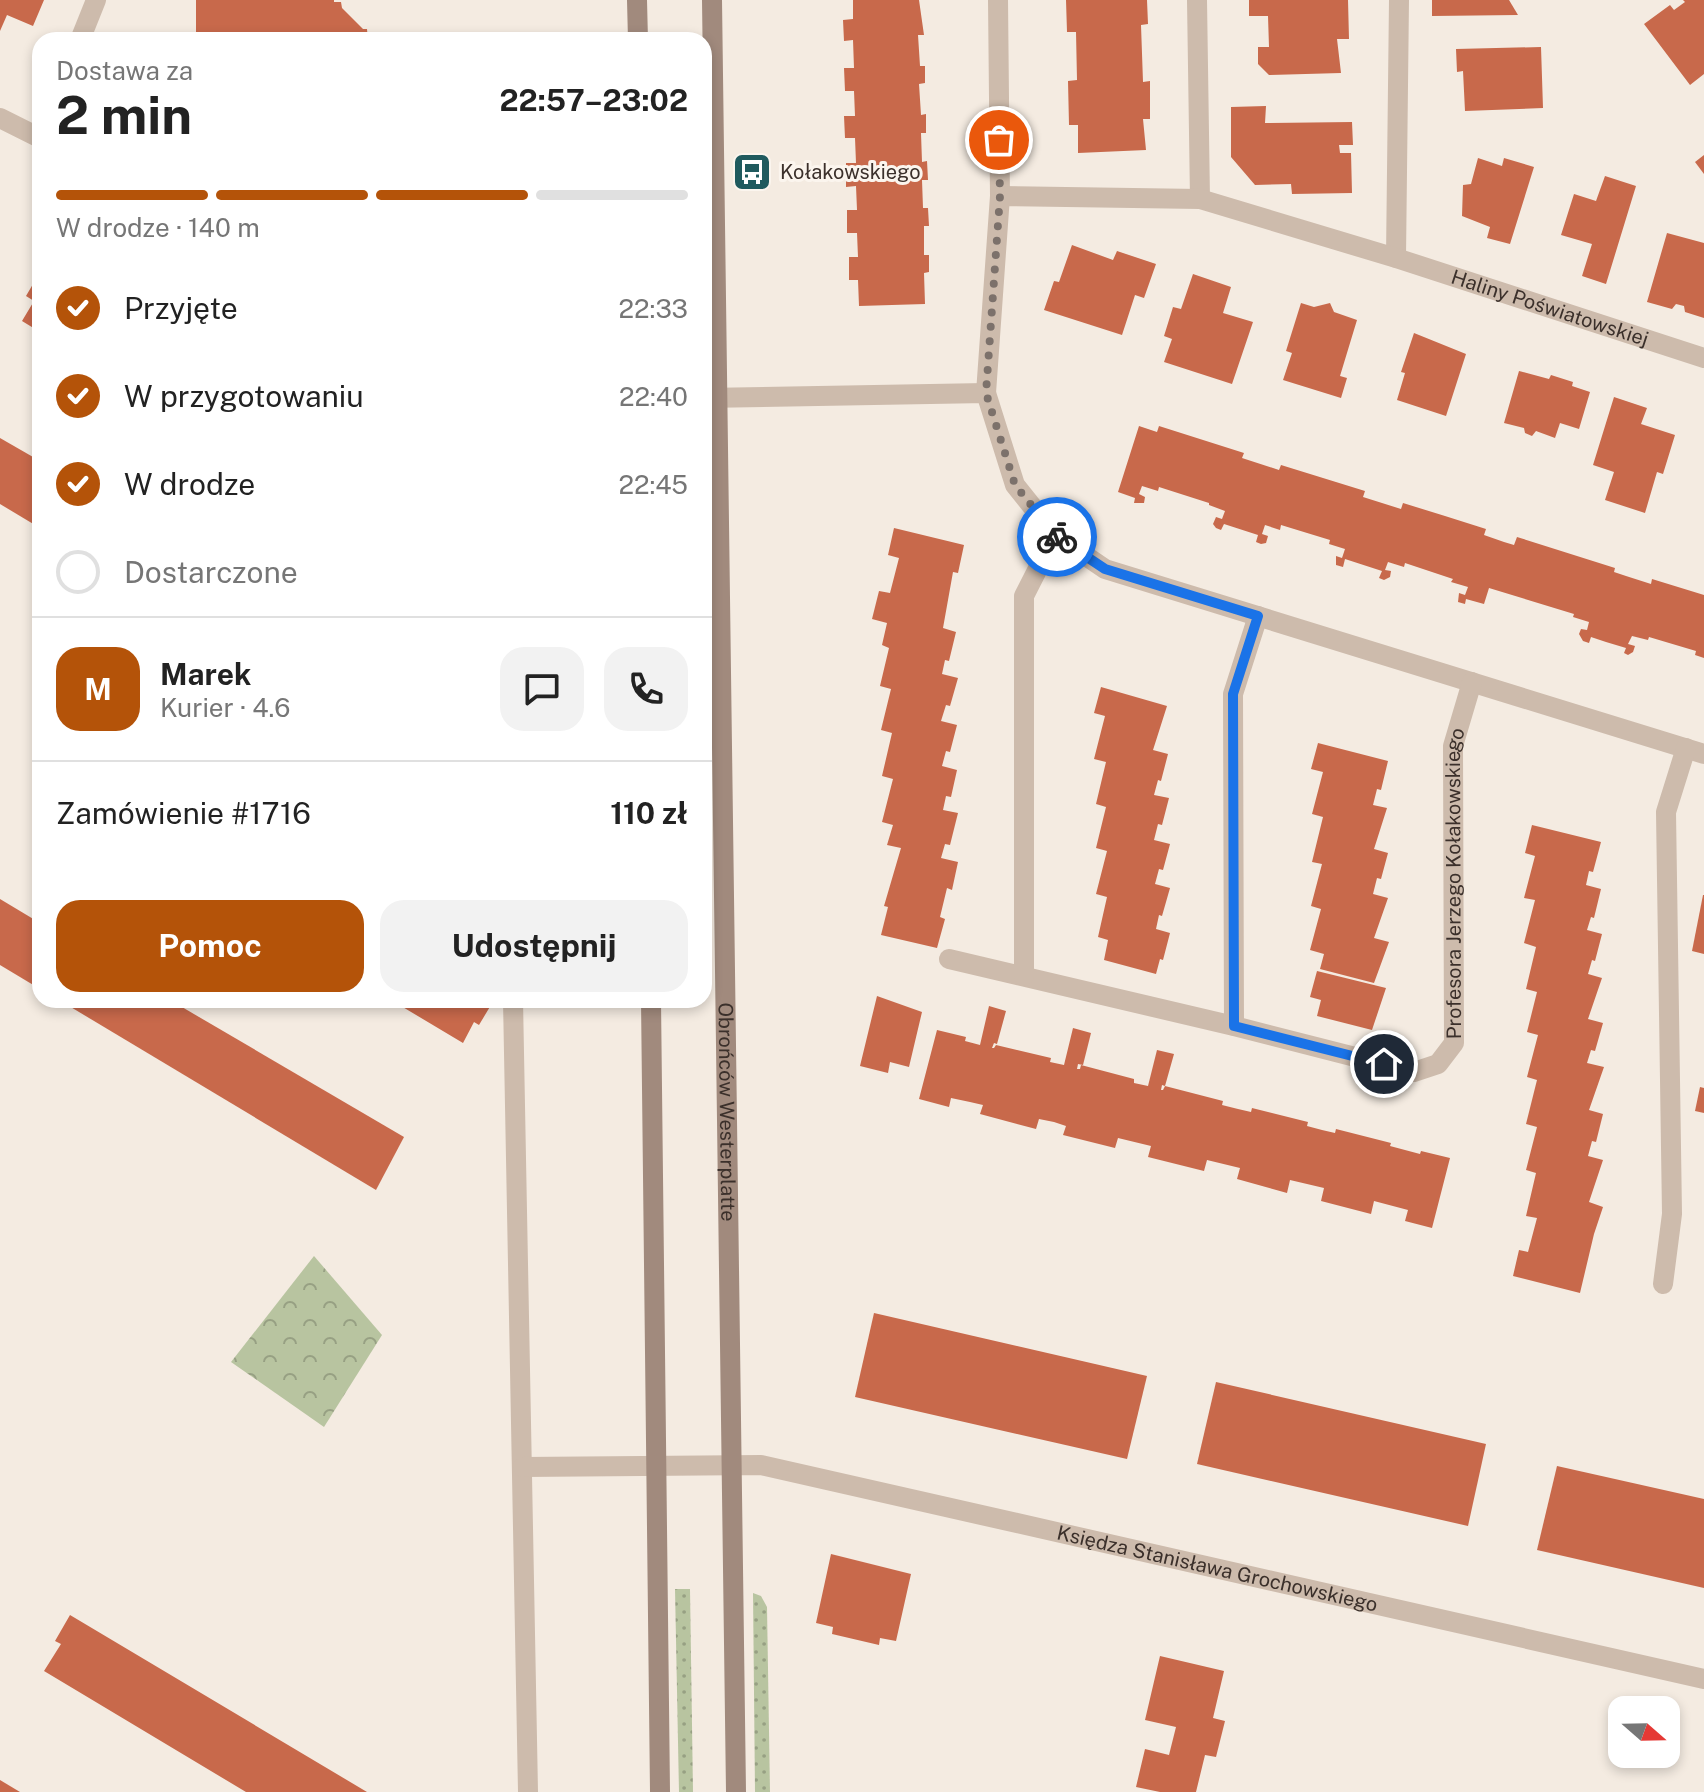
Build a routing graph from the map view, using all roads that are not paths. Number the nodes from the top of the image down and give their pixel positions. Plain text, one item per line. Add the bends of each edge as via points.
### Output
1 (96, 0) edge
2 (637, 0) edge
3 (712, 0) edge
4 (998, 0) edge
5 (1197, 0) edge
6 (1399, 0) edge
7 (83, 32) edge
8 (638, 32) edge
9 (712, 32) edge
10 (0, 118) edge
11 (32, 134) edge
12 (1000, 196) junction
13 (1200, 199) junction
14 (1396, 258) junction
15 (1704, 358) edge
16 (986, 393) junction
17 (712, 398) edge
18 (712, 454) edge
19 (1055, 535) junction
20 (1258, 616) junction
21 (1472, 682) junction
22 (1695, 751) edge
23 (949, 959) dead end
24 (1024, 976) junction
25 (513, 1008) edge
26 (651, 1008) edge
27 (1234, 1026) junction
28 (1663, 1284) dead end
29 (730, 1465) junction
30 (523, 1467) junction
31 (656, 1468) junction
32 (1704, 1679) edge
33 (528, 1792) edge
34 (660, 1792) edge
35 (736, 1792) edge

1 - 7 street
2 - 8 main road
3 - 9 main road, Obrońców Westerplatte
4 - 12 street
5 - 13 street
6 - 14 street
10 - 11 street
12 - 13 street, Haliny Poświatowskiej
12 - 16 street
13 - 14 street, Haliny Poświatowskiej
14 - 15 street, Haliny Poświatowskiej
16 - 17 street
16 - 19 street via 1015,485
18 - 29 main road, Obrońców Westerplatte
19 - 20 street via 1105,569
19 - 24 street via 1024,596
20 - 21 street
20 - 27 street via 1233,694
21 - 22 street
21 - 27 street, Profesora Jerzego Kołakowskiego via 1453,746 1454,1043 1438,1064 1414,1072
22 - 28 street via 1666,812 1672,1214
23 - 24 street, Profesora Jerzego Kołakowskiego
24 - 27 street, Profesora Jerzego Kołakowskiego
25 - 30 street
26 - 31 main road
29 - 31 street, Księdza Stanisława Grochowskiego
29 - 32 street, Księdza Stanisława Grochowskiego via 806,1474
29 - 35 main road, Obrońców Westerplatte
30 - 31 street, Księdza Stanisława Grochowskiego
30 - 33 street
31 - 34 main road

